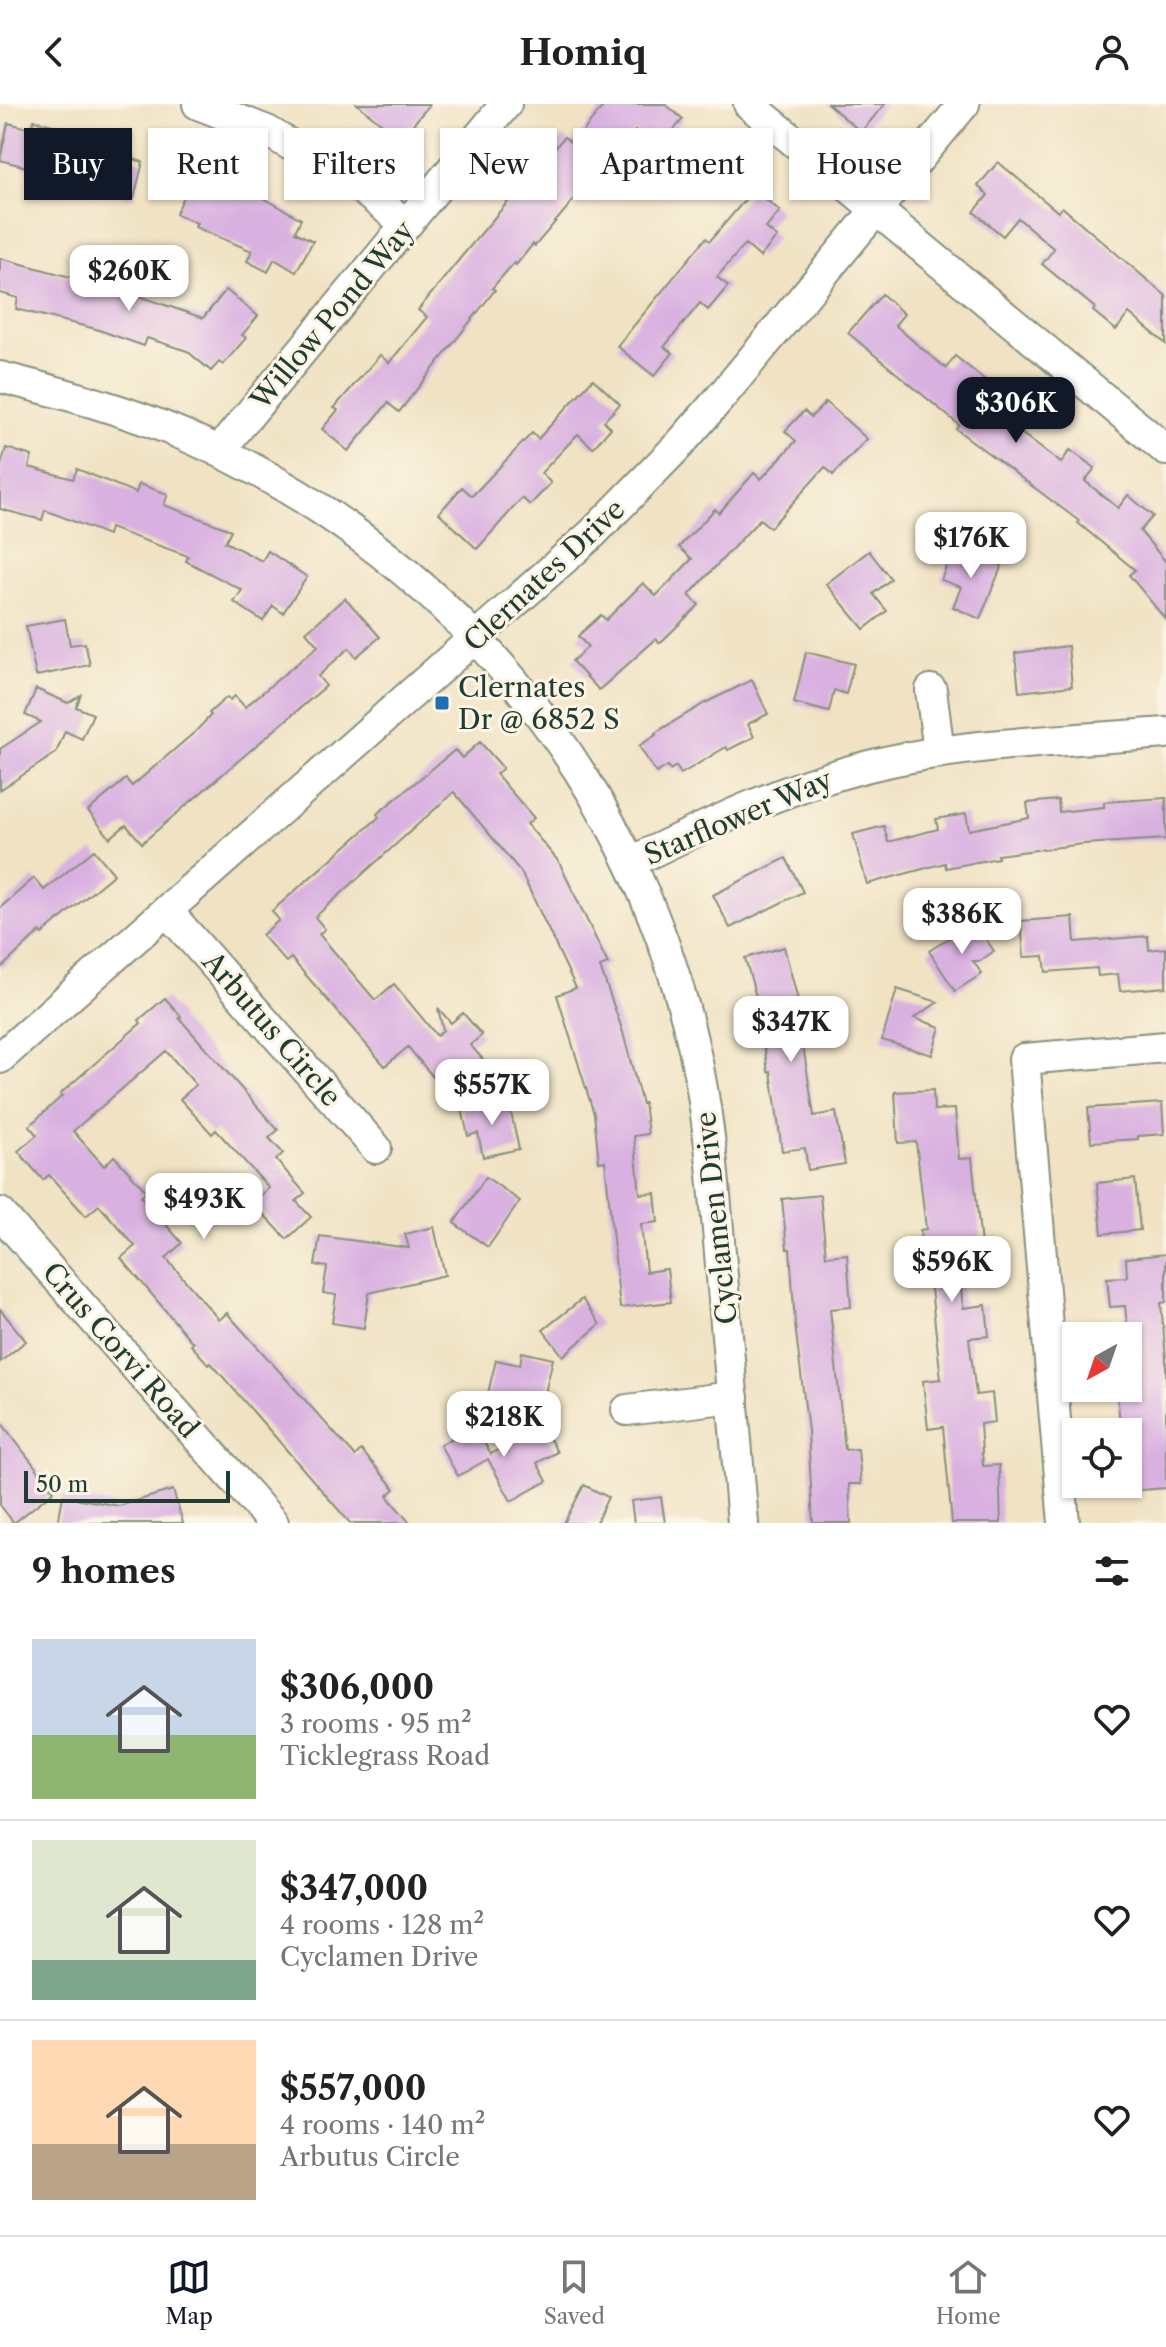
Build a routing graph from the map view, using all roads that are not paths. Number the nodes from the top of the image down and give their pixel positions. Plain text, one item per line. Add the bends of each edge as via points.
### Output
1 (198, 104) edge
2 (506, 104) edge
3 (749, 104) edge
4 (964, 104) edge
5 (876, 210) junction
6 (406, 224) junction
7 (0, 377) edge
8 (1166, 450) edge
9 (219, 451) junction
10 (476, 639) junction
11 (931, 690) dead end
12 (1166, 733) edge
13 (939, 752) junction
14 (631, 862) junction
15 (167, 911) junction
16 (1166, 1047) edge
17 (0, 1058) edge
18 (376, 1148) dead end
19 (0, 1213) edge
20 (733, 1397) junction
21 (627, 1410) dead end
22 (273, 1523) edge
23 (743, 1523) edge
24 (1064, 1523) edge

1 - 6 street via 267,131 353,182
2 - 6 street, Willow Pond Way
3 - 5 street
4 - 5 street, Clernates Drive
5 - 8 street
5 - 10 street, Clernates Drive via 679,445 592,534
6 - 9 street, Willow Pond Way
7 - 9 street, Cyclamen Drive via 111,408
9 - 10 street, Cyclamen Drive via 342,522 395,562
10 - 14 street, Cyclamen Drive via 548,723
10 - 15 street, Clernates Drive
11 - 13 street
12 - 13 street, Starflower Way
13 - 14 street, Starflower Way via 871,765 788,791
14 - 20 street, Cyclamen Drive via 667,952 701,1081
15 - 17 street, Clernates Drive
15 - 18 street, Arbutus Circle
16 - 24 street via 1024,1059
19 - 22 street, Crus Corvi Road
20 - 21 street
20 - 23 street, Cyclamen Drive

